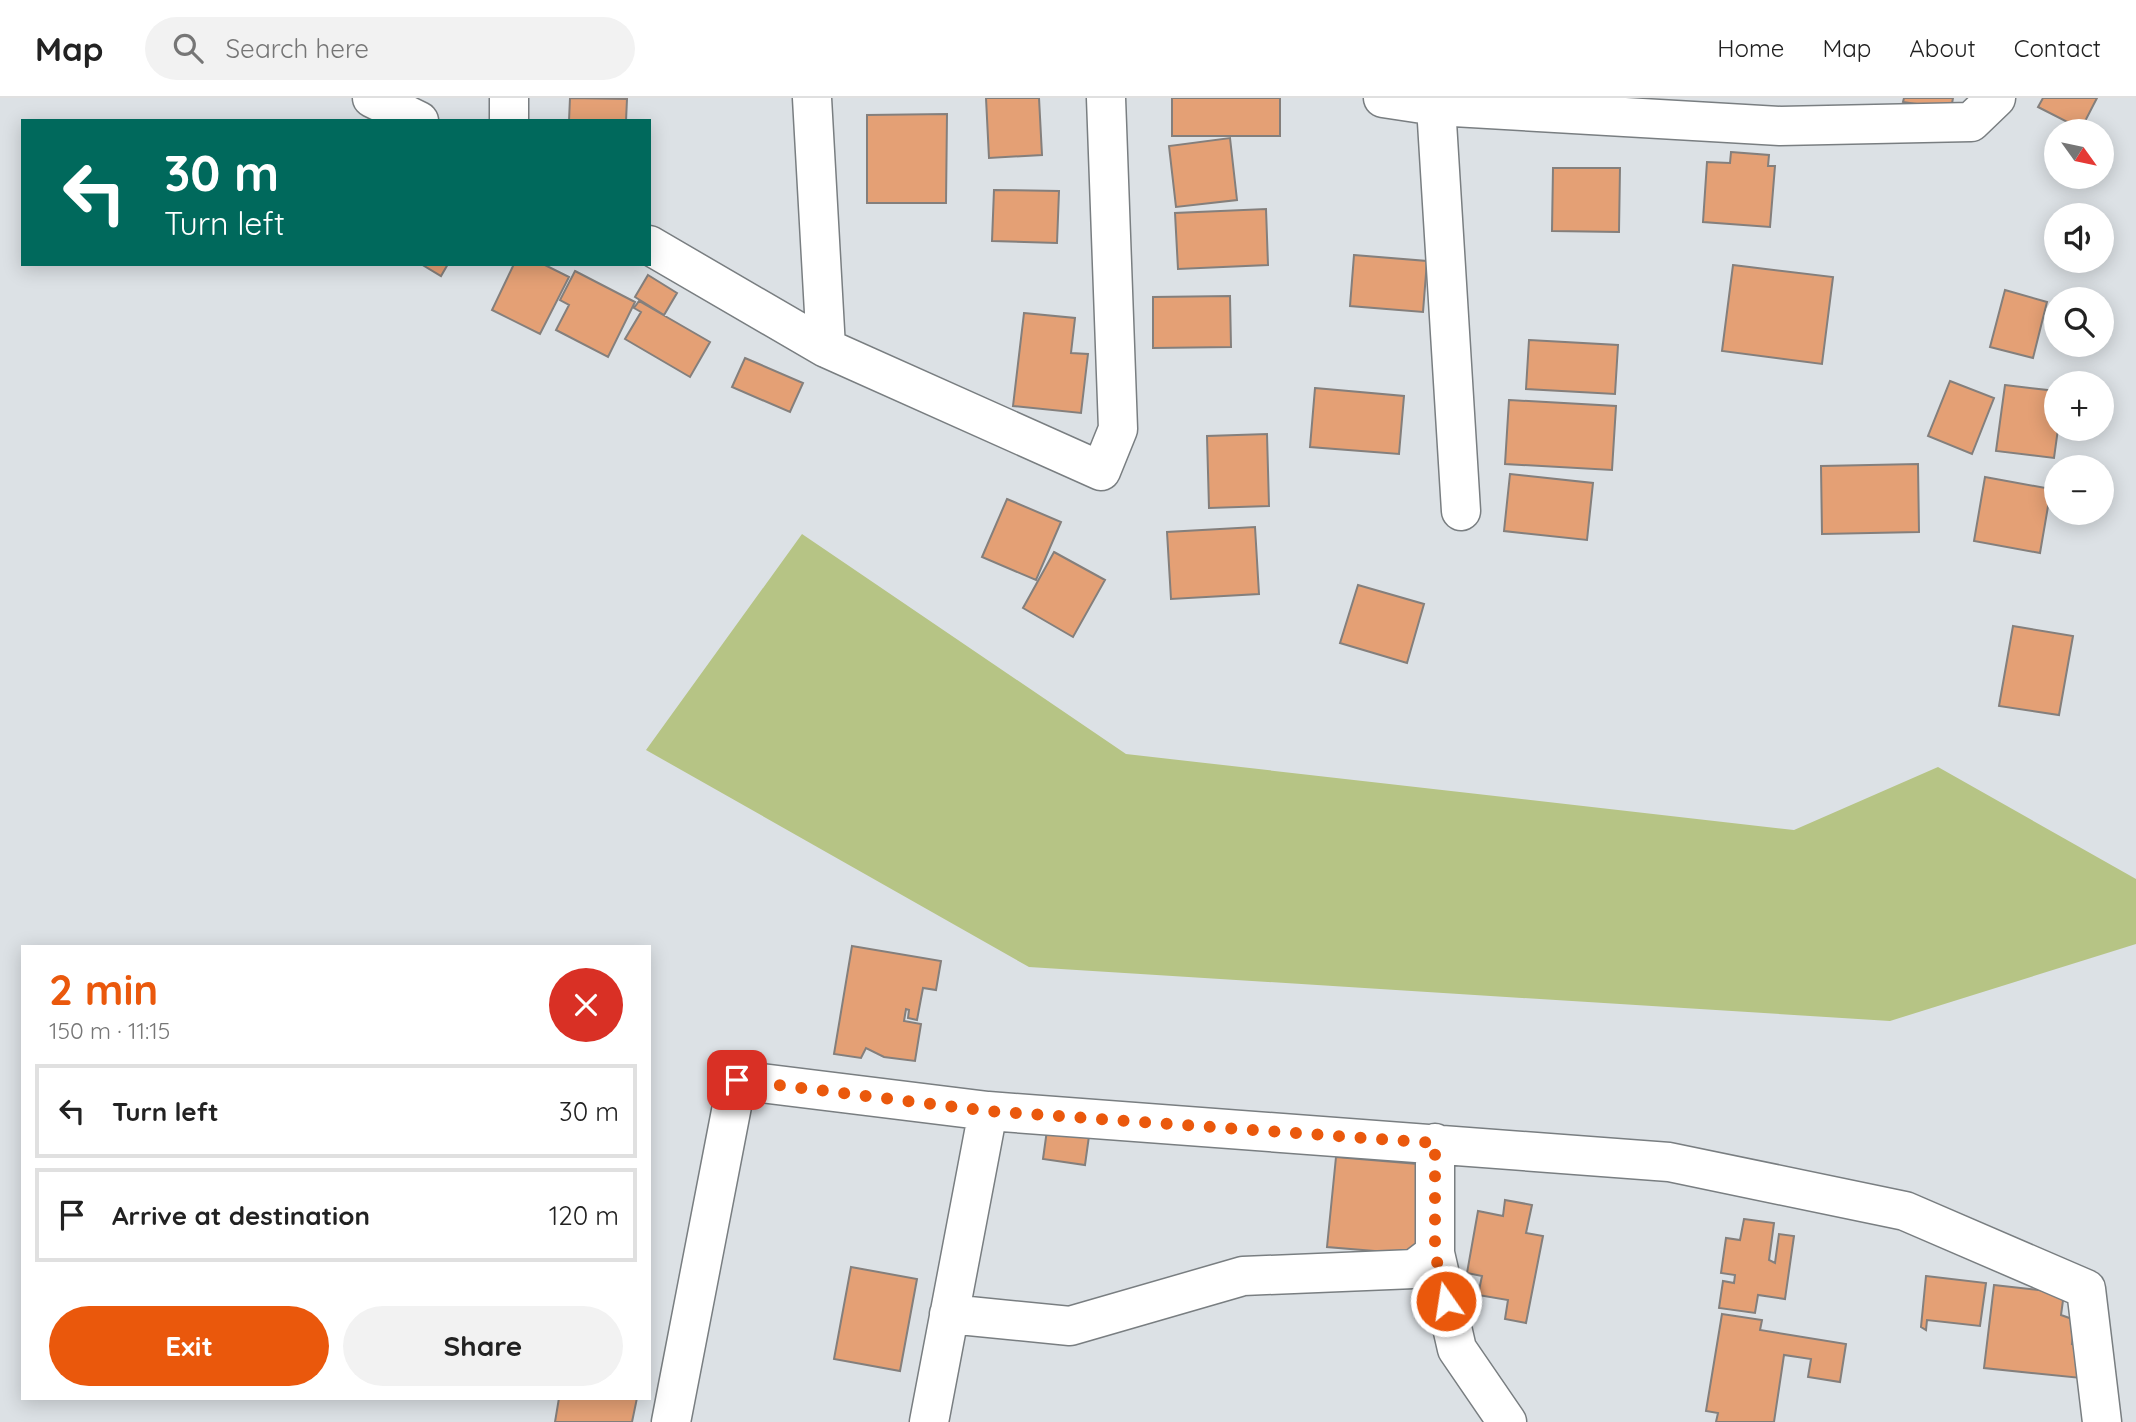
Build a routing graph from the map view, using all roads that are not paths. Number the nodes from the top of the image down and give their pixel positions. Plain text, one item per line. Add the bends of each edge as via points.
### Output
1 (372, 98) edge
2 (509, 98) edge
3 (812, 98) edge
4 (1106, 98) edge
5 (1383, 98) edge
6 (1996, 98) edge
7 (1436, 106) junction
8 (415, 119) edge
9 (509, 119) edge
10 (651, 246) edge
11 (826, 348) junction
12 (1461, 511) dead end
13 (988, 1111) junction
14 (1435, 1143) junction
15 (1435, 1253) junction
16 (949, 1314) junction
17 (671, 1422) edge
18 (929, 1422) edge
19 (1507, 1422) edge
20 (2102, 1422) edge

1 - 8 street
2 - 9 street
3 - 11 street
4 - 11 street via 1118,429 1101,471
5 - 7 street
6 - 7 street via 1971,122 1780,126
7 - 12 street
10 - 11 street
13 - 14 street
13 - 16 street
13 - 17 street via 737,1080
14 - 15 street
14 - 20 street via 1669,1162 1905,1211 2086,1289
15 - 16 street via 1414,1269 1242,1276 1070,1325
15 - 19 street via 1457,1349
16 - 18 street

